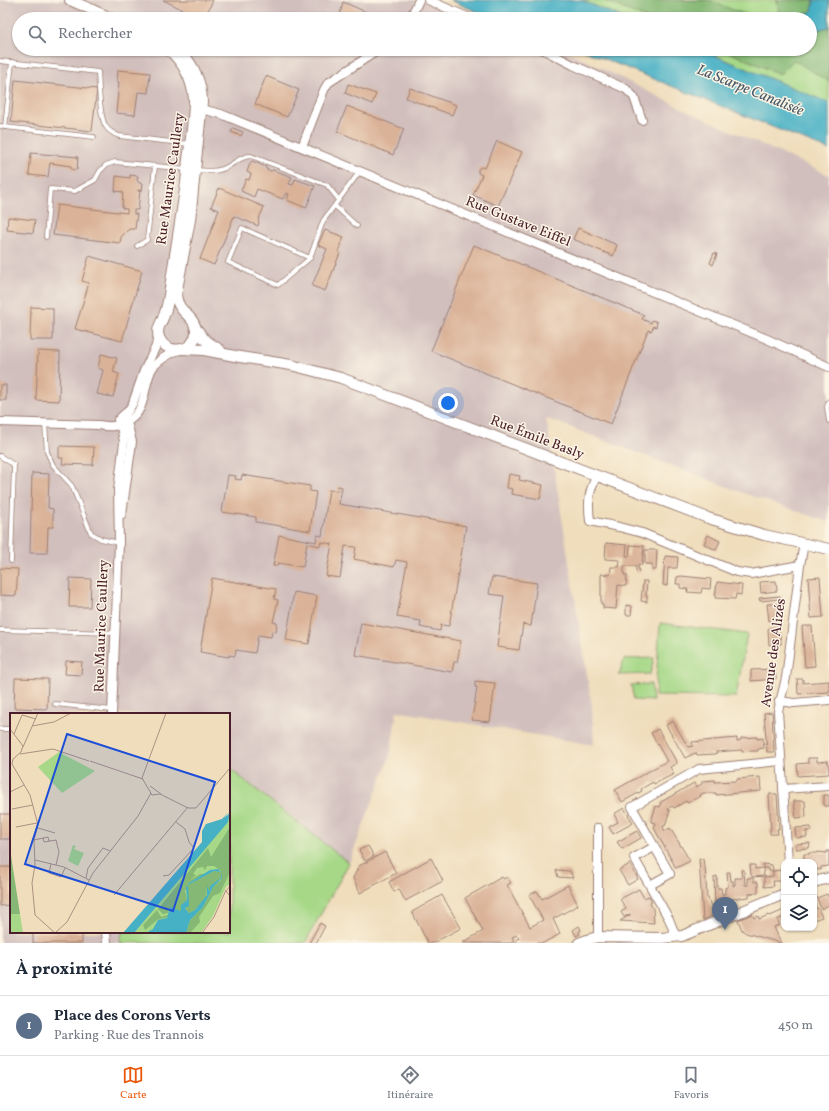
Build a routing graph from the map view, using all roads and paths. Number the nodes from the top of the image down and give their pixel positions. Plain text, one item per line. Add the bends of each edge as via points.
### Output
1 (70, 0) edge
2 (419, 0) edge
3 (428, 0) edge
4 (97, 12) edge
5 (413, 12) edge
6 (456, 12) edge
7 (175, 56) edge
8 (184, 56) edge
9 (369, 56) edge
10 (556, 56) edge
11 (0, 61) edge
12 (12, 62) junction
13 (198, 108) junction
14 (642, 120) dead end
15 (2, 127) edge
16 (94, 137) dead end
17 (194, 145) junction
18 (302, 147) junction
19 (155, 166) junction
20 (191, 169) junction
21 (361, 171) junction
22 (339, 200) junction
23 (335, 206) junction
24 (357, 226) dead end
25 (46, 237) dead end
26 (137, 246) dead end
27 (310, 258) junction
28 (185, 314) junction
29 (163, 319) junction
30 (195, 327) junction
31 (158, 334) junction
32 (180, 350) junction
33 (234, 356) junction
34 (829, 367) edge
35 (829, 402) edge
36 (122, 420) junction
37 (829, 421) edge
38 (0, 422) edge
39 (45, 424) junction
40 (0, 456) edge
41 (596, 476) junction
42 (119, 542) junction
43 (804, 544) junction
44 (829, 549) edge
45 (11, 561) dead end
46 (800, 565) junction
47 (0, 630) edge
48 (116, 633) junction
49 (829, 700) edge
50 (779, 701) junction
51 (55, 704) dead end
52 (113, 713) edge
53 (781, 761) junction
54 (829, 786) edge
55 (783, 789) junction
56 (598, 828) dead end
57 (654, 846) junction
58 (788, 859) edge
59 (829, 878) edge
60 (817, 881) edge
61 (650, 885) junction
62 (782, 895) edge
63 (106, 933) edge
64 (598, 937) junction
65 (676, 937) junction
66 (107, 943) edge
67 (579, 943) edge

1 - 4 street
2 - 5 street
3 - 6 street
7 - 13 street, Rue Maurice Caullery via 189,77
8 - 13 street, Rue Maurice Caullery via 196,75 202,95
9 - 18 street via 328,83
10 - 14 street via 626,88 634,97
11 - 12 lane
12 - 15 lane
12 - 17 lane via 98,72 102,114 105,126 111,132 120,136
13 - 17 street, Rue Maurice Caullery
13 - 18 street, Rue Gustave Eiffel via 221,114
15 - 16 lane
17 - 20 street, Rue Maurice Caullery
18 - 21 street, Rue Gustave Eiffel
19 - 20 lane
19 - 25 lane via 115,162 106,165 95,180 75,191 50,188
19 - 26 lane via 147,240
20 - 22 lane via 218,171 238,159 251,156 327,185
20 - 28 street, Rue Maurice Caullery via 190,220 176,291 178,303
20 - 29 street, Rue Maurice Caullery via 185,189
21 - 22 lane
21 - 34 street, Rue Gustave Eiffel
22 - 23 lane
23 - 24 lane
23 - 27 lane via 323,221
27 - 27 lane via 242,228 228,262 278,284
28 - 29 street via 174,312
28 - 30 street, Rue Maurice Caullery
29 - 31 street, Rue Maurice Caullery
30 - 32 street via 196,335 192,342
30 - 33 street, Rue Émile Basly via 208,343
31 - 32 street via 166,347
31 - 36 street, Rue Maurice Caullery via 156,346 133,403
32 - 33 street, Rue Émile Basly via 204,350
32 - 36 street via 165,356 154,367 148,377 140,408 135,415
33 - 41 street, Rue Émile Basly via 291,365 342,378
35 - 37 lane via 826,407
36 - 39 street via 98,425
36 - 42 street, Rue Maurice Caullery via 124,442 118,490
38 - 39 street
39 - 42 lane via 47,452 53,465 72,486 91,532 101,539
40 - 45 lane via 14,465
41 - 43 street, Rue Émile Basly via 719,522
41 - 46 street via 589,495 590,521 642,533 737,572 747,574
42 - 48 street, Rue Maurice Caullery
43 - 44 street, Rue Émile Basly
43 - 46 street, Avenue des Alizés
46 - 50 street, Avenue des Alizés via 786,672
47 - 48 lane
48 - 52 street, Rue Maurice Caullery
49 - 50 street via 794,703
50 - 53 street, Avenue des Alizés
51 - 52 lane
53 - 55 street, Avenue des Alizés
53 - 57 street via 699,769 632,807
54 - 55 street
55 - 58 street, Avenue des Alizés
56 - 64 street
57 - 61 street via 634,858
57 - 61 street via 670,874
59 - 60 street
61 - 65 street
62 - 65 street
63 - 66 street
64 - 65 street
64 - 67 street

